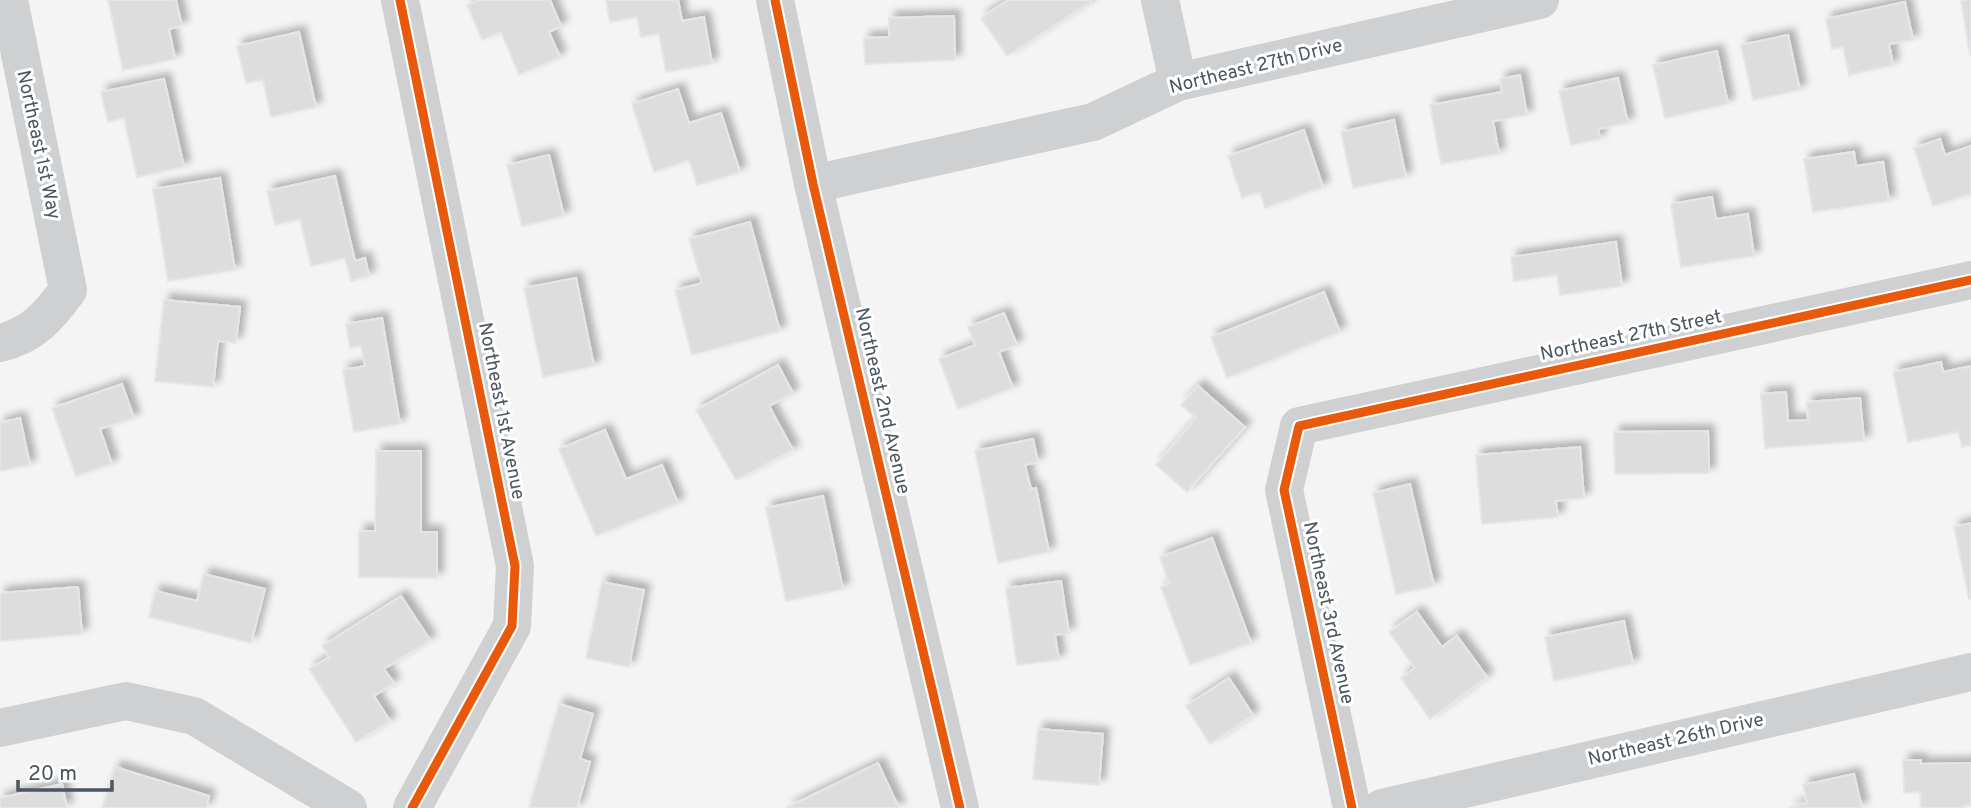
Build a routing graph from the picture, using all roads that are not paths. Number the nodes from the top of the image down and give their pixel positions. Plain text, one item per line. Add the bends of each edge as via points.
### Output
1 (9, 0) edge
2 (400, 0) edge
3 (775, 0) edge
4 (1160, 0) edge
5 (1540, 0) edge
6 (1178, 82) junction
7 (813, 184) junction
8 (1971, 280) edge
9 (0, 343) edge
10 (1299, 426) joint
11 (1971, 672) edge
12 (0, 728) edge
13 (348, 808) edge
14 (412, 808) edge
15 (961, 808) edge
16 (1352, 808) edge
17 (1382, 808) edge

1 - 9 street, Northeast 1st Way via 68,290 46,320 14,340
2 - 14 street, Northeast 1st Avenue via 515,566 512,626
3 - 7 street, Northeast 2nd Avenue
4 - 6 street
5 - 6 street, Northeast 27th Drive
6 - 7 street, Northeast 27th Drive via 1093,122
7 - 15 street, Northeast 2nd Avenue
8 - 10 street, Northeast 27th Street
10 - 16 street, Northeast 3rd Avenue via 1284,490
11 - 17 street, Northeast 26th Drive
12 - 13 street via 125,701 194,716

